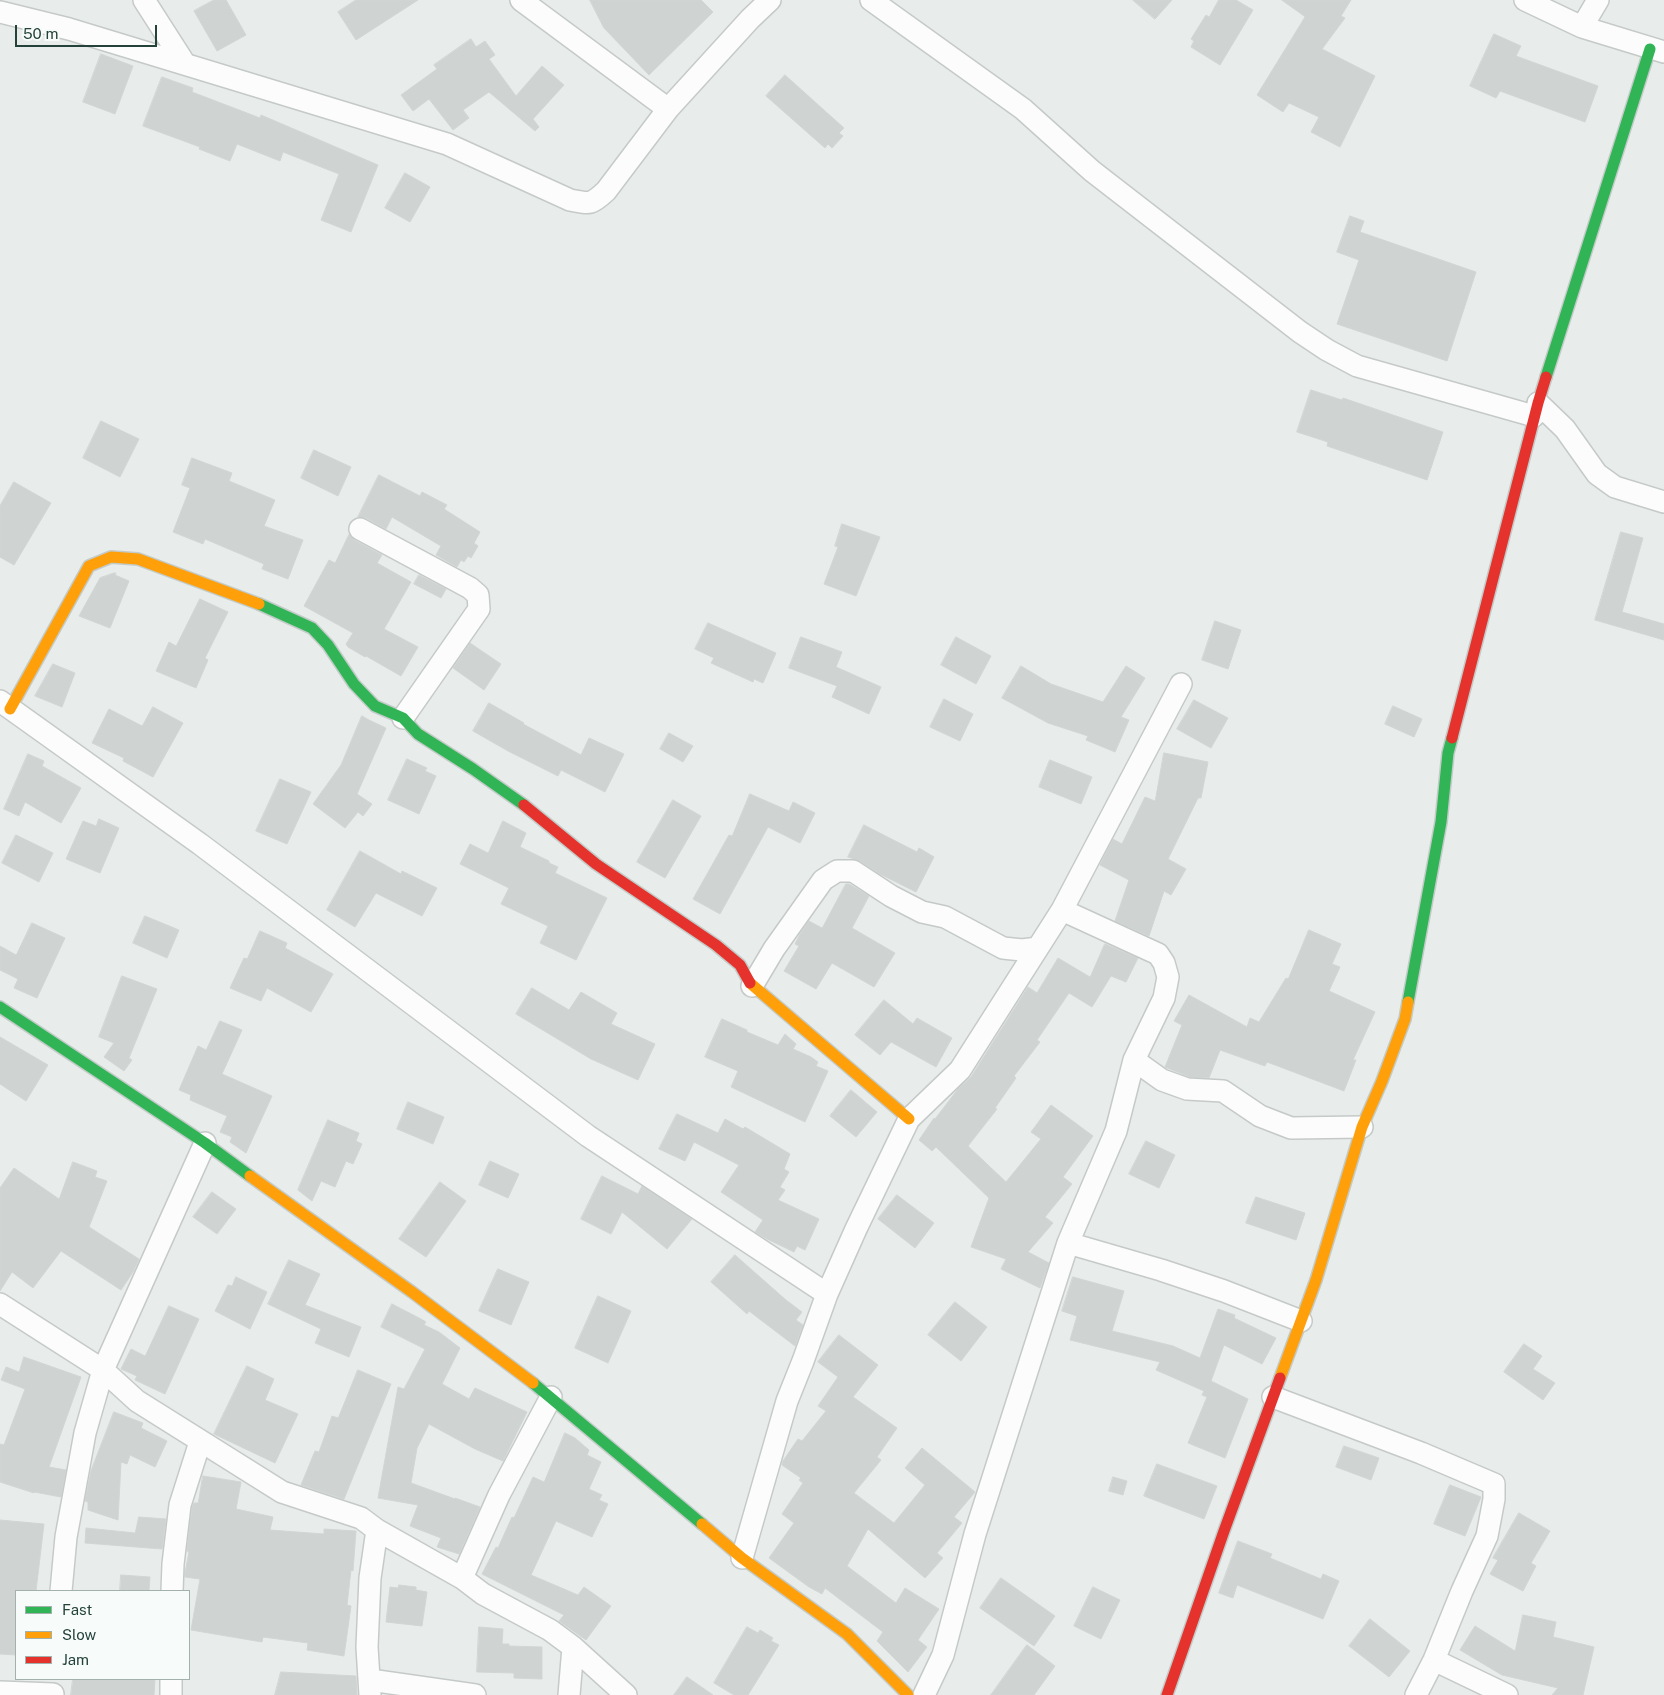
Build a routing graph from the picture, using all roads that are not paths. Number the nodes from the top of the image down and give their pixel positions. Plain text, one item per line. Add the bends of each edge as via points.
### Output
1 (144, 0) edge
2 (521, 0) edge
3 (770, 0) edge
4 (871, 0) edge
5 (1525, 0) edge
6 (1598, 0) edge
7 (0, 12) edge
8 (1582, 27) junction
9 (1657, 51) edge
10 (184, 64) junction
11 (668, 109) junction
12 (1536, 410) junction
13 (1664, 502) edge
14 (360, 529) dead end
15 (1181, 684) dead end
16 (5, 705) edge
17 (403, 718) junction
18 (1062, 910) junction
19 (1038, 948) junction
20 (752, 986) junction
21 (0, 1007) edge
22 (1134, 1060) junction
23 (909, 1119) junction
24 (1362, 1127) junction
25 (205, 1143) junction
26 (1068, 1243) junction
27 (826, 1294) junction
28 (4, 1311) edge
29 (1301, 1321) junction
30 (103, 1370) junction
31 (551, 1397) junction
32 (1273, 1397) junction
33 (200, 1442) junction
34 (377, 1530) junction
35 (742, 1558) junction
36 (462, 1578) junction
37 (61, 1590) edge
38 (172, 1590) edge
39 (573, 1647) junction
40 (1434, 1660) junction
41 (171, 1680) edge
42 (370, 1687) edge
43 (54, 1689) edge
44 (0, 1692) edge
45 (171, 1695) edge
46 (475, 1695) edge
47 (569, 1695) edge
48 (626, 1695) edge
49 (908, 1695) edge
50 (924, 1695) edge
51 (1167, 1695) edge
52 (1416, 1695) edge
53 (1507, 1695) edge

1 - 10 street
2 - 11 street
3 - 11 street
4 - 12 street via 1023,109 1092,171 1327,350 1358,366
5 - 8 street
6 - 8 street
7 - 10 street
8 - 9 street
9 - 12 street
10 - 11 street via 447,144 570,200 584,203 593,202 606,192
12 - 13 street via 1564,429 1597,474 1615,487
12 - 24 street via 1448,753 1441,822 1405,1019
14 - 17 street via 478,595 479,609
15 - 18 street
16 - 17 street via 89,566 111,557 138,559 269,608 312,628 354,684 375,706
16 - 27 street via 200,844 588,1136
17 - 20 street via 418,734 536,813 596,864 716,945 740,964
18 - 19 street
18 - 22 street via 1158,954 1164,963 1168,977 1164,998
19 - 20 street via 1003,948 946,917 922,912 853,871 837,871 823,880
19 - 23 street via 960,1070
20 - 23 street
21 - 25 street
22 - 24 street via 1162,1080 1187,1089 1224,1091 1260,1116 1291,1128
22 - 26 street via 1116,1131
23 - 27 street
24 - 29 street
25 - 30 street
25 - 31 street
26 - 29 street via 1215,1288
26 - 50 street via 975,1534 943,1655
27 - 35 street via 787,1401
28 - 30 street
29 - 32 street
30 - 33 street via 137,1401
30 - 37 street via 85,1433 72,1499
31 - 35 street
31 - 36 street via 499,1495
32 - 40 street via 1494,1484 1487,1536
32 - 51 street
33 - 34 street via 282,1492 361,1518
33 - 38 street via 180,1505
34 - 36 street
34 - 42 street via 370,1578 367,1647
35 - 49 street via 847,1634
36 - 39 street via 483,1594 550,1630
39 - 47 street
39 - 48 street
40 - 52 street
40 - 53 street
41 - 45 street
42 - 46 street
43 - 44 street

